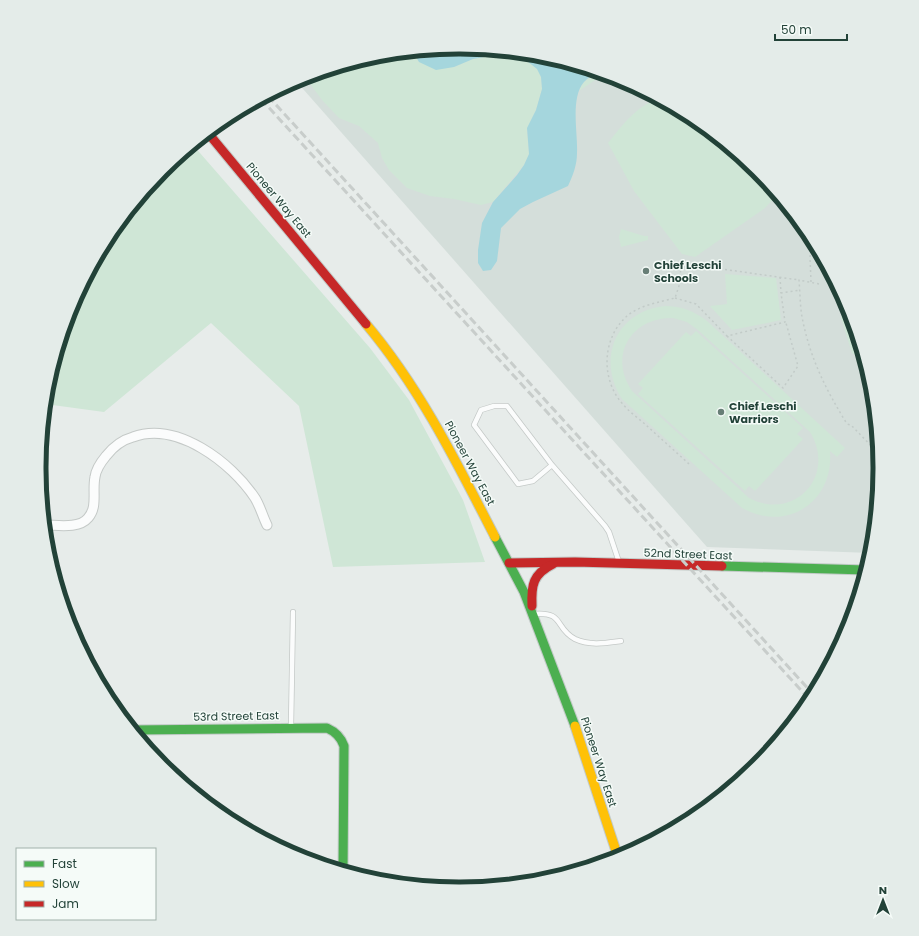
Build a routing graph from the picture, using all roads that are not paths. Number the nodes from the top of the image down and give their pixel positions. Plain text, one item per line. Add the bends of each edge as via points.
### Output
1 (212, 137) edge
2 (552, 464) junction
3 (50, 525) edge
4 (267, 525) dead end
5 (510, 563) junction
6 (556, 563) junction
7 (620, 564) junction
8 (860, 570) edge
9 (293, 612) dead end
10 (533, 614) junction
11 (621, 641) dead end
12 (291, 728) junction
13 (140, 730) edge
14 (616, 851) edge
15 (343, 864) edge

1 - 5 main road, Pioneer Way East via 385,346 443,436
2 - 2 lane via 507,406 494,406 482,410 474,425 518,484 533,481
2 - 7 lane via 605,526
3 - 4 street via 76,525 87,520 94,506 95,476 107,455 126,439 159,433 186,439 222,463 255,498
5 - 6 main road, 52nd Street East
5 - 10 main road, Pioneer Way East
6 - 7 main road, 52nd Street East
6 - 10 main road via 541,570 534,580
7 - 8 main road, 52nd Street East
9 - 12 lane
10 - 11 lane via 548,613 554,616 575,639 587,643
10 - 14 main road, Pioneer Way East via 571,714
12 - 13 main road, 53rd Street East
12 - 15 main road, 53rd Street East via 327,728 333,730 342,740

